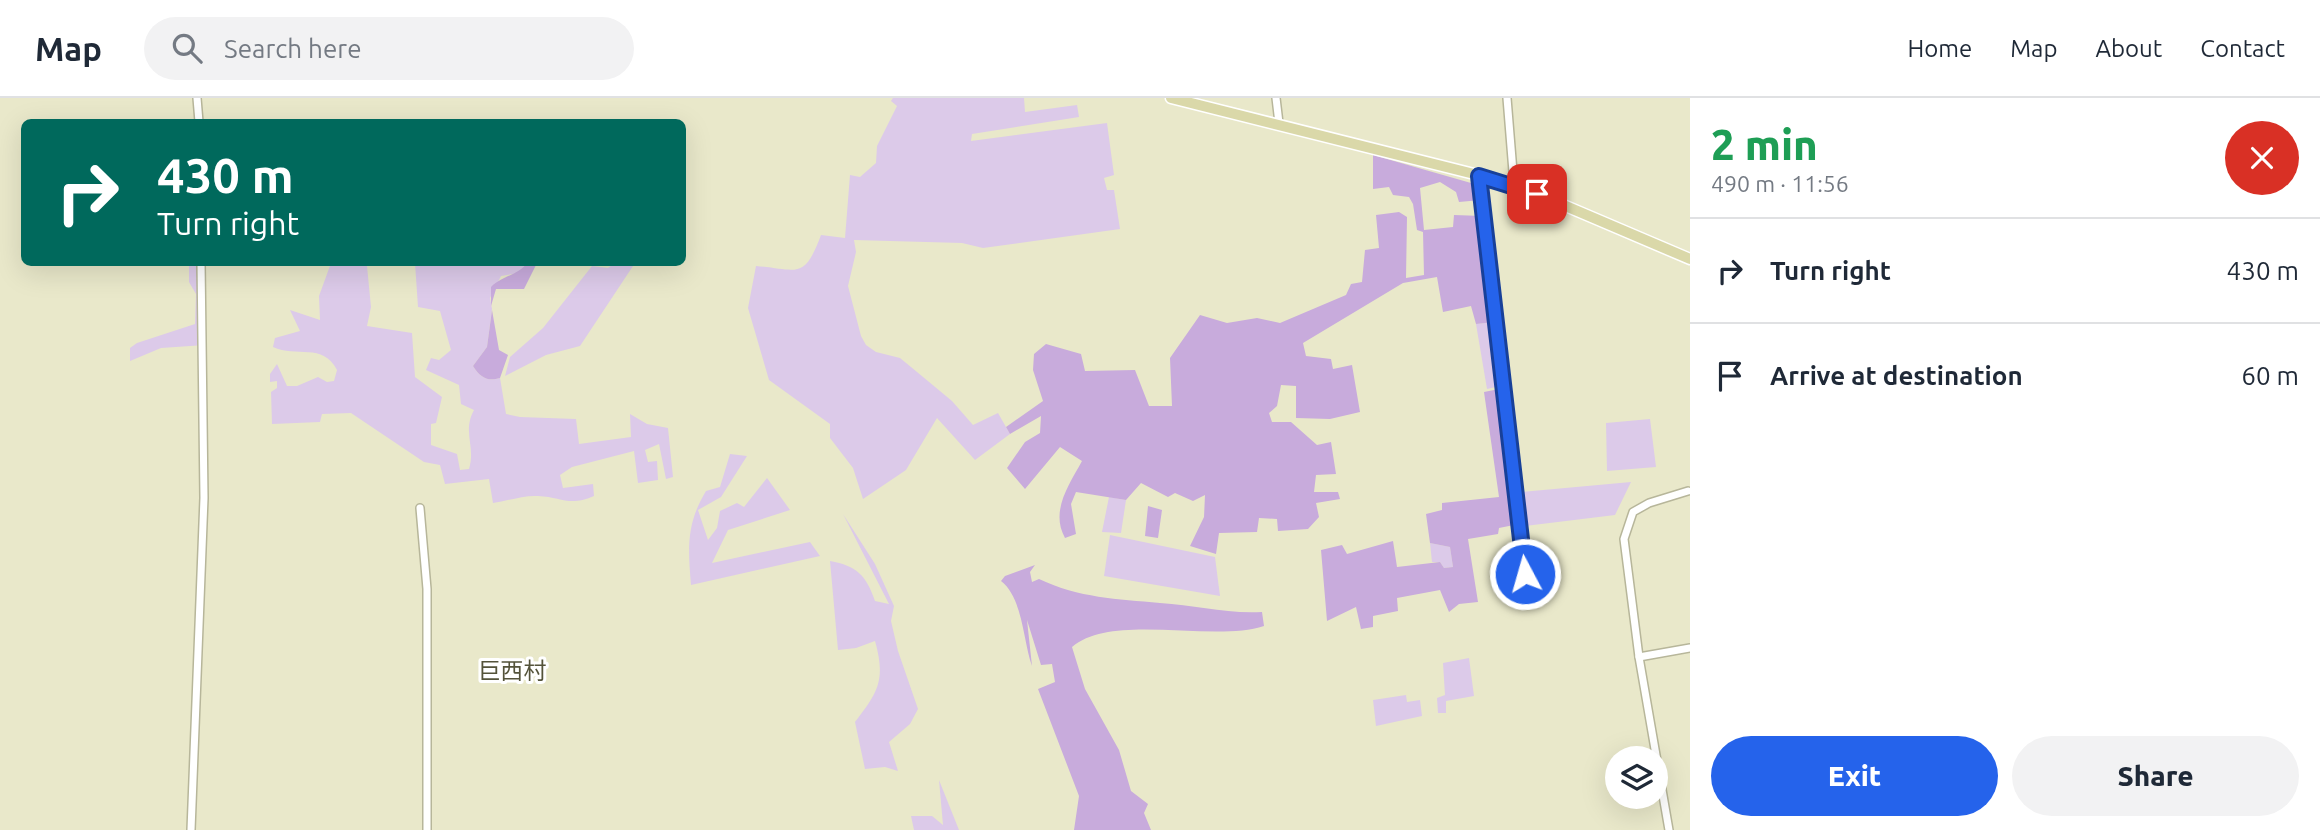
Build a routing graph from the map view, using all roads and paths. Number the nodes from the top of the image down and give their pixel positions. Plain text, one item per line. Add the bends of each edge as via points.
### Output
1 (197, 98) edge
2 (1171, 98) edge
3 (1276, 98) edge
4 (1507, 98) edge
5 (199, 119) edge
6 (1279, 123) junction
7 (1479, 176) junction
8 (1514, 184) junction
9 (1690, 259) edge
10 (201, 266) edge
11 (1688, 491) dead end
12 (420, 508) dead end
13 (1525, 574) dead end
14 (1690, 648) edge
15 (1639, 657) junction
16 (191, 830) edge
17 (427, 830) edge
18 (1670, 830) edge

1 - 5 street
2 - 6 main road
3 - 6 street
4 - 8 street
6 - 7 main road
7 - 8 main road
7 - 13 street
8 - 9 main road
10 - 16 street via 204,498
11 - 15 street via 1633,512 1624,539
12 - 17 street via 427,589
14 - 15 street
15 - 18 street

